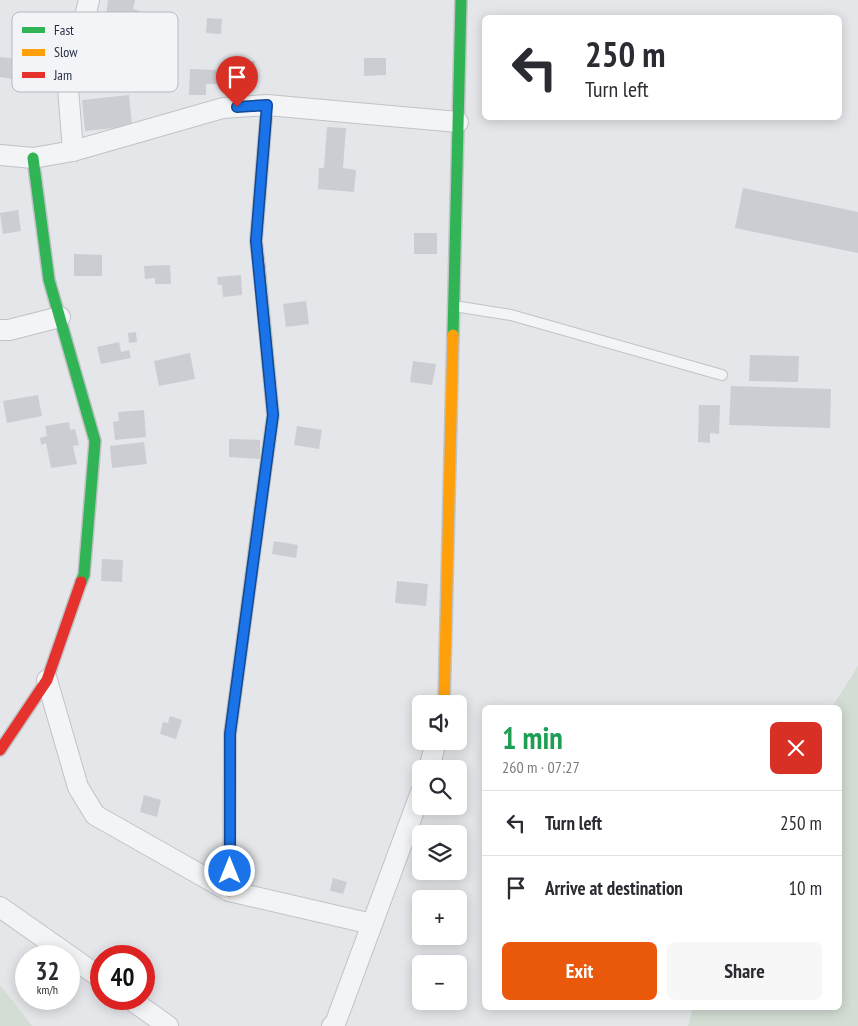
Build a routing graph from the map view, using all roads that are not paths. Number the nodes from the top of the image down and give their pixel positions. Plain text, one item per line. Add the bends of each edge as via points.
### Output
1 (461, 0) edge
2 (68, 92) edge
3 (267, 105) junction
4 (458, 122) junction
5 (73, 151) junction
6 (0, 155) edge
7 (33, 158) junction
8 (454, 306) junction
9 (60, 317) junction
10 (0, 330) edge
11 (722, 376) dead end
12 (47, 680) junction
13 (444, 695) edge
14 (0, 750) edge
15 (412, 815) edge
16 (229, 891) junction
17 (0, 907) edge
18 (372, 924) junction
19 (90, 970) edge
20 (145, 1010) edge
21 (168, 1026) edge
22 (332, 1026) edge

1 - 4 street
2 - 5 street
3 - 4 street
3 - 5 street via 222,108
3 - 16 street via 256,241 273,415 230,734
4 - 8 street
5 - 7 street
6 - 7 street
7 - 9 street via 49,280
8 - 11 lane via 511,315
8 - 13 street
9 - 10 street
9 - 12 street via 95,441 84,575
12 - 14 street
12 - 16 street via 78,787 95,815
15 - 18 street
16 - 18 street
17 - 19 street
18 - 22 street
20 - 21 street

